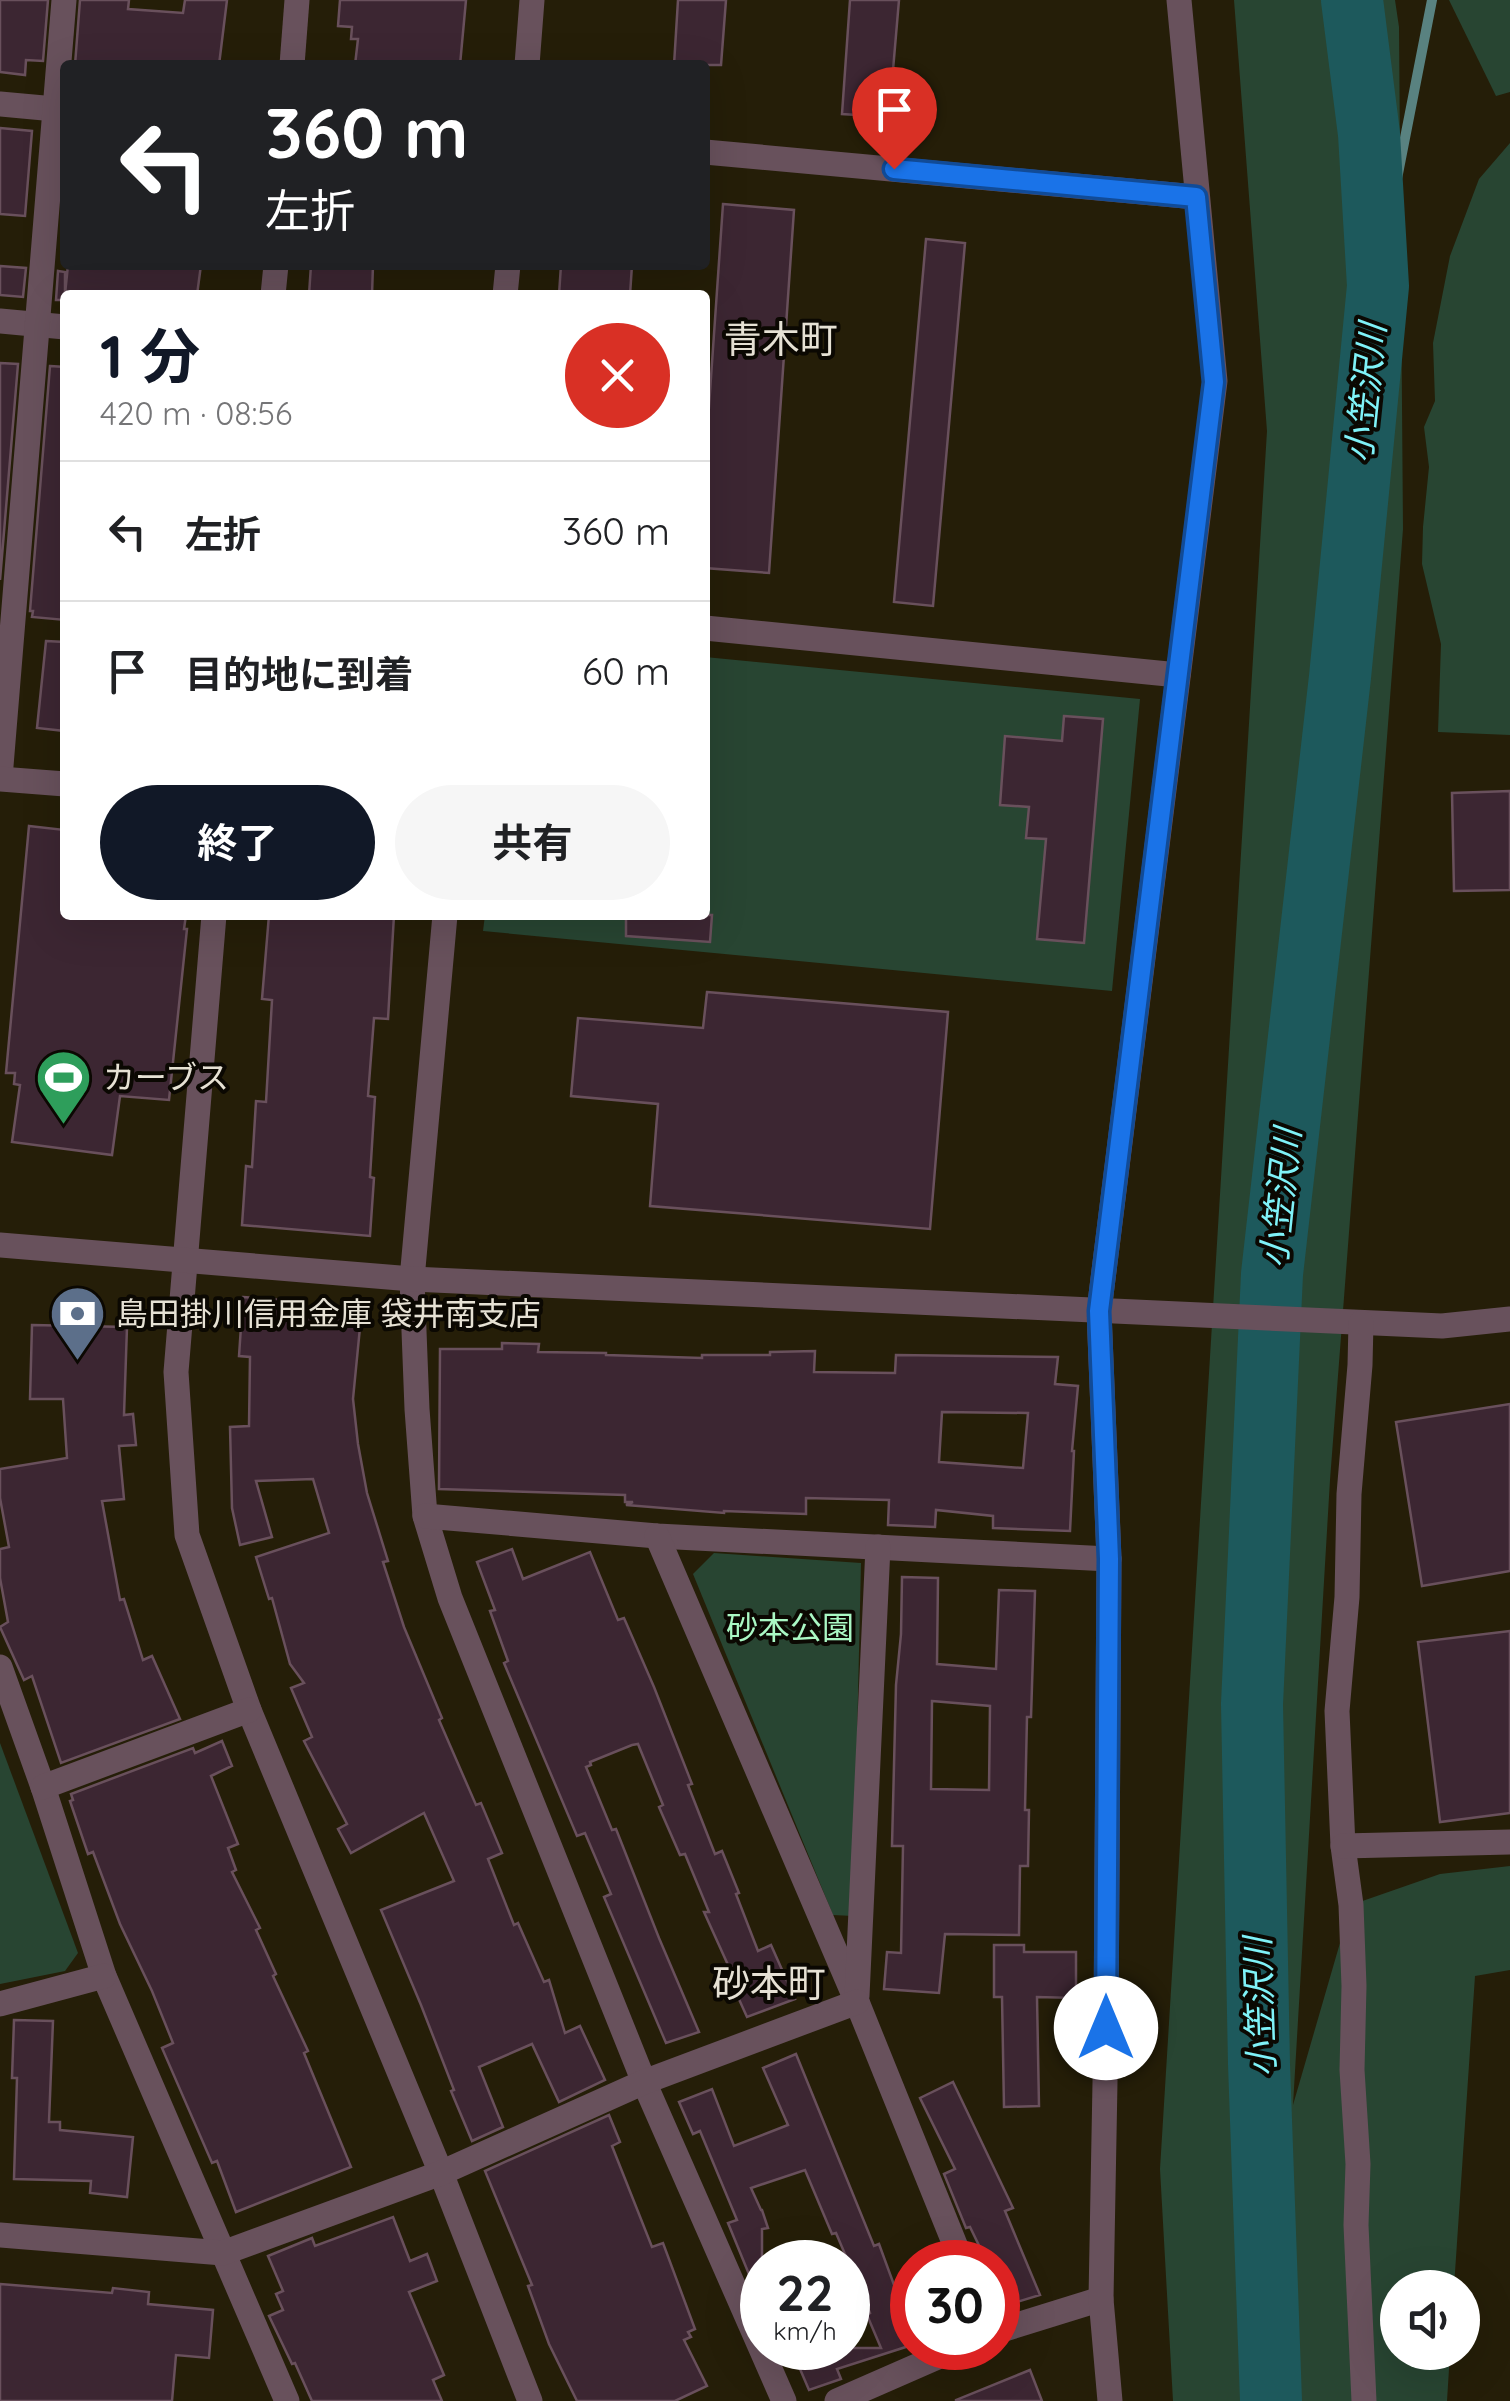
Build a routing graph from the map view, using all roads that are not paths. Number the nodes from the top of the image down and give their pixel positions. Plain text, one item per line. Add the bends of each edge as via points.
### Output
1 (64, 0) edge
2 (297, 0) edge
3 (532, 0) edge
4 (1179, 0) edge
5 (292, 60) edge
6 (527, 60) edge
7 (0, 104) edge
8 (55, 108) junction
9 (710, 152) edge
10 (1196, 197) junction
11 (0, 321) edge
12 (37, 324) junction
13 (60, 326) edge
14 (9, 552) edge
15 (710, 628) edge
16 (1178, 675) junction
17 (0, 778) edge
18 (60, 784) edge
19 (214, 920) edge
20 (445, 920) edge
21 (0, 1245) edge
22 (185, 1261) junction
23 (412, 1279) junction
24 (1112, 1312) junction
25 (1510, 1319) edge
26 (1360, 1322) junction
27 (426, 1516) junction
28 (658, 1536) junction
29 (878, 1547) junction
30 (1109, 1559) junction
31 (0, 1667) edge
32 (249, 1710) junction
33 (43, 1786) junction
34 (1510, 1842) edge
35 (1343, 1846) junction
36 (104, 1976) junction
37 (857, 2002) junction
38 (0, 2004) edge
39 (644, 2082) junction
40 (441, 2173) junction
41 (0, 2235) edge
42 (953, 2240) edge
43 (223, 2253) junction
44 (1100, 2299) junction
45 (1020, 2324) edge
46 (908, 2370) edge
47 (287, 2401) edge
48 (530, 2401) edge
49 (784, 2401) edge
50 (837, 2401) edge
51 (1110, 2401) edge
52 (1364, 2401) edge

1 - 8 street
2 - 5 street
3 - 6 street
4 - 10 street
7 - 8 street
8 - 12 street
9 - 10 street
10 - 16 street via 1214,382
11 - 12 street
12 - 13 street
12 - 14 street
14 - 17 street
15 - 16 street
16 - 24 street
17 - 18 street
19 - 22 street
20 - 23 street
21 - 22 street
22 - 23 street
22 - 32 street via 176,1372 187,1535
23 - 24 street
23 - 27 street
24 - 26 street
24 - 30 street
25 - 26 street via 1442,1326
26 - 35 street via 1337,1711
27 - 28 street
27 - 39 street via 450,1598
28 - 29 street
28 - 37 street
29 - 30 street
29 - 37 street
30 - 44 street
31 - 33 street
32 - 33 street
32 - 40 street
33 - 36 street
34 - 35 street
35 - 52 street via 1351,1906
36 - 38 street
36 - 43 street
37 - 39 street
37 - 42 street
39 - 40 street
39 - 49 street
40 - 43 street
40 - 48 street
41 - 43 street
43 - 47 street
44 - 45 street
44 - 51 street
46 - 50 street

